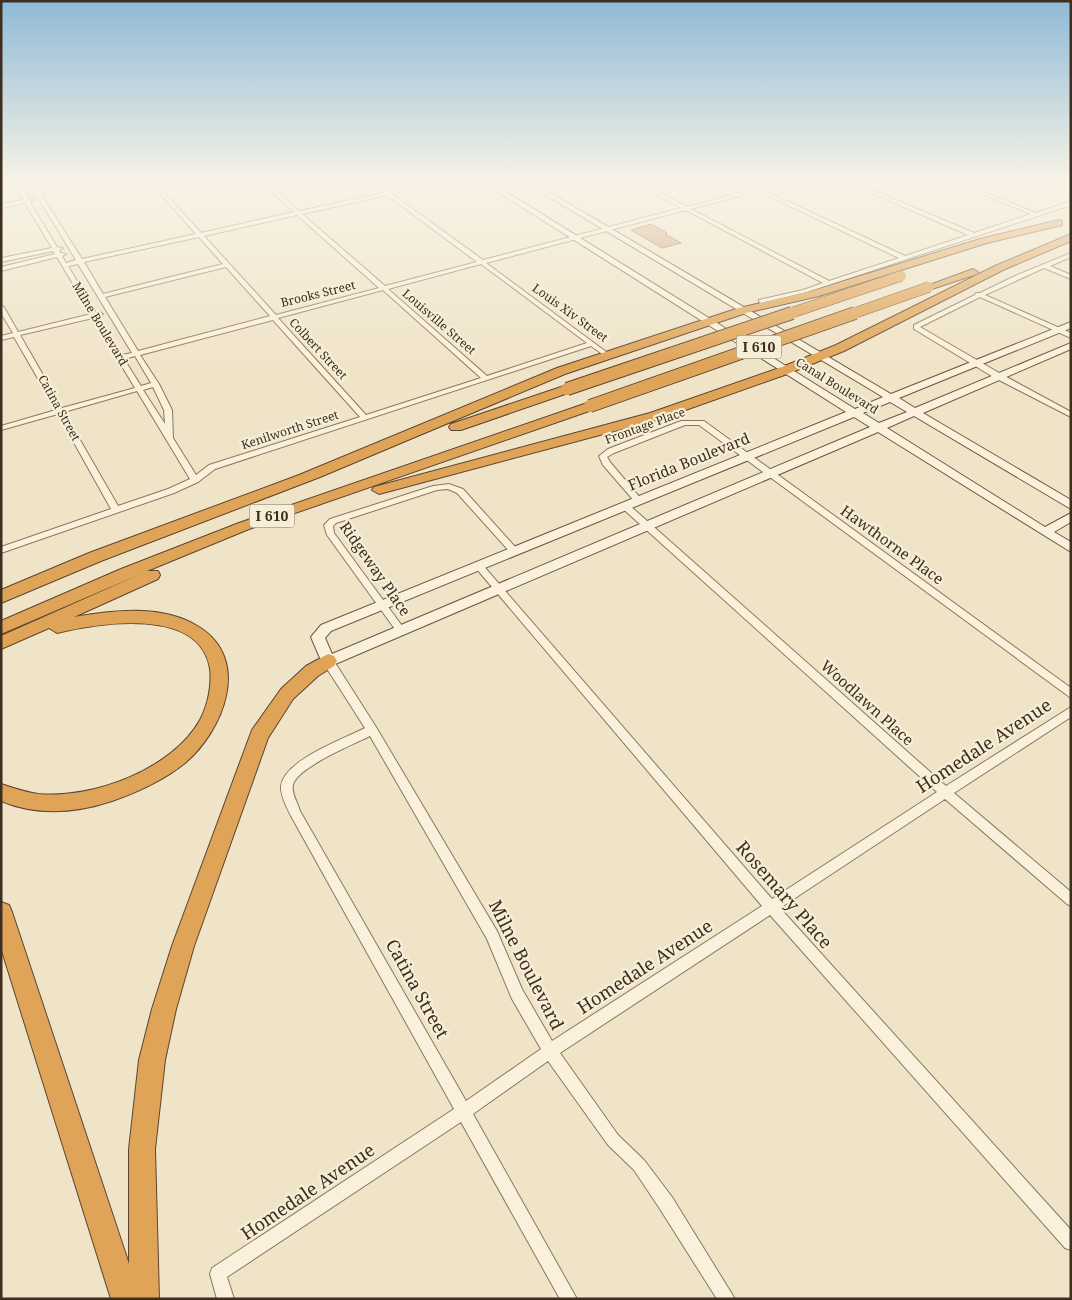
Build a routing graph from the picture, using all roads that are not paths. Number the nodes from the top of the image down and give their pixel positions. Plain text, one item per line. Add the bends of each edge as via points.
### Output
1 (52, 244) edge
2 (69, 244) edge
3 (162, 244) edge
4 (209, 244) edge
5 (334, 244) edge
6 (456, 244) edge
7 (555, 244) edge
8 (585, 244) edge
9 (630, 244) edge
10 (753, 244) edge
11 (874, 244) edge
12 (947, 244) edge
13 (975, 244) edge
14 (998, 244) edge
15 (1050, 244) edge
16 (1054, 244) edge
17 (72, 248) junction
18 (55, 249) junction
19 (1071, 255) edge
20 (59, 256) junction
21 (904, 258) junction
22 (1, 260) edge
23 (80, 262) junction
24 (482, 263) junction
25 (64, 265) junction
26 (228, 265) junction
27 (1045, 266) junction
28 (1, 268) edge
29 (1071, 277) edge
30 (828, 283) junction
31 (384, 288) junction
32 (978, 294) junction
33 (101, 296) junction
34 (761, 300) dead end
35 (1, 307) edge
36 (743, 310) junction
37 (110, 311) junction
38 (94, 315) junction
39 (273, 317) junction
40 (711, 321) junction
41 (1071, 325) edge
42 (1058, 330) junction
43 (18, 334) junction
44 (1071, 336) edge
45 (1, 338) edge
46 (592, 344) junction
47 (1018, 346) junction
48 (1069, 348) edge
49 (137, 354) junction
50 (607, 355) junction
51 (821, 356) junction
52 (120, 358) junction
53 (1042, 358) junction
54 (977, 362) junction
55 (786, 370) junction
56 (998, 376) junction
57 (486, 378) junction
58 (938, 378) junction
59 (156, 384) junction
60 (140, 389) junction
61 (962, 392) junction
62 (891, 398) junction
63 (60, 411) junction
64 (853, 412) junction
65 (914, 412) junction
66 (1071, 415) edge
67 (366, 418) junction
68 (548, 420) junction
69 (695, 421) joint
70 (1, 428) edge
71 (878, 428) junction
72 (169, 439) junction
73 (747, 456) junction
74 (770, 473) junction
75 (305, 477) junction
76 (195, 480) junction
77 (380, 490) junction
78 (638, 500) junction
79 (1071, 505) edge
80 (625, 506) junction
81 (116, 510) junction
82 (1071, 517) edge
83 (645, 526) junction
84 (1045, 532) junction
85 (1071, 548) edge
86 (1, 550) edge
87 (514, 551) junction
88 (478, 565) junction
89 (497, 588) junction
90 (1, 597) edge
91 (382, 604) junction
92 (400, 630) junction
93 (320, 632) joint
94 (3, 637) edge
95 (328, 661) junction
96 (1071, 694) edge
97 (1071, 711) edge
98 (372, 730) junction
99 (1, 792) edge
100 (946, 793) junction
101 (1071, 900) edge
102 (772, 908) junction
103 (1, 912) edge
104 (550, 1051) junction
105 (464, 1111) junction
106 (1071, 1242) edge
107 (126, 1299) edge
108 (144, 1299) edge
109 (226, 1299) edge
110 (569, 1299) edge
111 (727, 1299) edge

1 - 18 street, Milne Boulevard
2 - 17 street, Milne Boulevard
3 - 23 street
4 - 26 street, Colbert Street
5 - 31 street, Louisville Street
6 - 24 street, Louis Xiv Street
7 - 24 street, Brooks Street
8 - 40 main road, Canal Boulevard
9 - 36 main road, Canal Boulevard
10 - 30 street
11 - 21 street
12 - 21 street
13 - 36 highway via 815,294
14 - 75 highway, I 610, bridge
15 - 68 highway, I 610, bridge
16 - 51 highway
17 - 18 street
17 - 20 street
17 - 23 street, Milne Boulevard
18 - 20 street, Milne Boulevard
18 - 22 street
19 - 27 street
20 - 25 street, Milne Boulevard
20 - 28 street
21 - 30 street
23 - 25 street
23 - 33 street, Milne Boulevard
24 - 31 street, Brooks Street
24 - 46 street, Louis Xiv Street
25 - 38 street, Milne Boulevard
26 - 33 street
26 - 39 street, Colbert Street
27 - 29 street
27 - 32 street
30 - 34 street
31 - 39 street, Brooks Street
31 - 57 street, Louisville Street
32 - 42 street
32 - 54 street via 916,326
33 - 37 street, Milne Boulevard
35 - 43 street, Catina Street
36 - 40 highway
36 - 51 main road, Canal Boulevard
37 - 38 street
37 - 49 street, Milne Boulevard
38 - 43 street
38 - 52 street, Milne Boulevard
39 - 49 street, Brooks Street
39 - 67 street, Colbert Street
40 - 50 highway
40 - 55 main road, Canal Boulevard
41 - 42 main road, Florida Boulevard
42 - 44 street
42 - 47 main road, Florida Boulevard
43 - 45 street
43 - 63 street, Catina Street
46 - 50 street, Louis Xiv Street
46 - 57 street, Kenilworth Street
47 - 53 main road
47 - 54 main road, Florida Boulevard
48 - 53 main road
49 - 52 street, Brooks Street
49 - 59 street, Milne Boulevard
50 - 75 highway
51 - 55 highway
51 - 62 main road, Canal Boulevard
52 - 60 street, Milne Boulevard
53 - 56 main road
54 - 56 street
54 - 58 main road, Florida Boulevard
55 - 64 main road, Canal Boulevard
55 - 77 highway via 655,416
56 - 61 main road
56 - 66 street
57 - 67 street, Kenilworth Street
58 - 61 main road
58 - 62 main road, Florida Boulevard
59 - 60 street
59 - 72 street, Milne Boulevard via 168,410
60 - 63 street
60 - 72 street, Milne Boulevard
61 - 65 main road
62 - 64 main road, Florida Boulevard
62 - 65 main road, Canal Boulevard
63 - 70 street
63 - 81 street, Catina Street
64 - 71 main road, Canal Boulevard
64 - 73 main road, Florida Boulevard
65 - 71 main road
65 - 79 main road, Canal Boulevard
67 - 76 street, Kenilworth Street via 212,467
68 - 77 highway
68 - 94 highway, I 610 via 244,526 127,573
69 - 73 street, Hawthorne Place
69 - 78 street, Frontage Place via 603,456
71 - 74 main road
71 - 84 main road, Canal Boulevard
72 - 76 street, Milne Boulevard
73 - 74 street, Hawthorne Place
73 - 78 main road, Florida Boulevard
74 - 83 main road
74 - 96 street, Hawthorne Place
75 - 90 highway, I 610 via 95,557
76 - 81 street, Kenilworth Street
77 - 94 highway via 204,554
78 - 80 main road, Florida Boulevard
80 - 83 street, Woodlawn Place
80 - 87 main road, Florida Boulevard
81 - 86 street, Kenilworth Street
82 - 84 main road
83 - 89 main road
83 - 100 street, Woodlawn Place
84 - 85 main road, Canal Boulevard
87 - 88 main road, Florida Boulevard
87 - 91 street, Ridgeway Place via 460,491 449,486 340,518 328,525 330,533
88 - 89 street, Rosemary Place
88 - 91 main road, Florida Boulevard
89 - 92 main road
89 - 102 street, Rosemary Place
91 - 92 street, Ridgeway Place
91 - 93 main road, Florida Boulevard
92 - 95 main road
93 - 95 main road, Milne Boulevard via 318,637
94 - 99 highway via 77,621 127,616 161,620 182,626 208,644 218,661 219,693 214,711 188,749 143,780 82,801 20,801
95 - 98 street, Milne Boulevard
95 - 108 highway via 287,694 259,735 186,937 164,1009 152,1060 142,1150
97 - 100 street, Homedale Avenue
98 - 104 street, Milne Boulevard via 492,935 517,994
98 - 105 street, Catina Street via 304,766 287,786 295,812
100 - 101 street, Woodlawn Place
100 - 102 street, Homedale Avenue
102 - 104 street, Homedale Avenue
102 - 106 street, Rosemary Place
103 - 107 highway
104 - 105 street, Homedale Avenue
104 - 111 street, Milne Boulevard via 613,1140 639,1165 661,1195
105 - 109 street, Homedale Avenue via 218,1274
105 - 110 street, Catina Street

